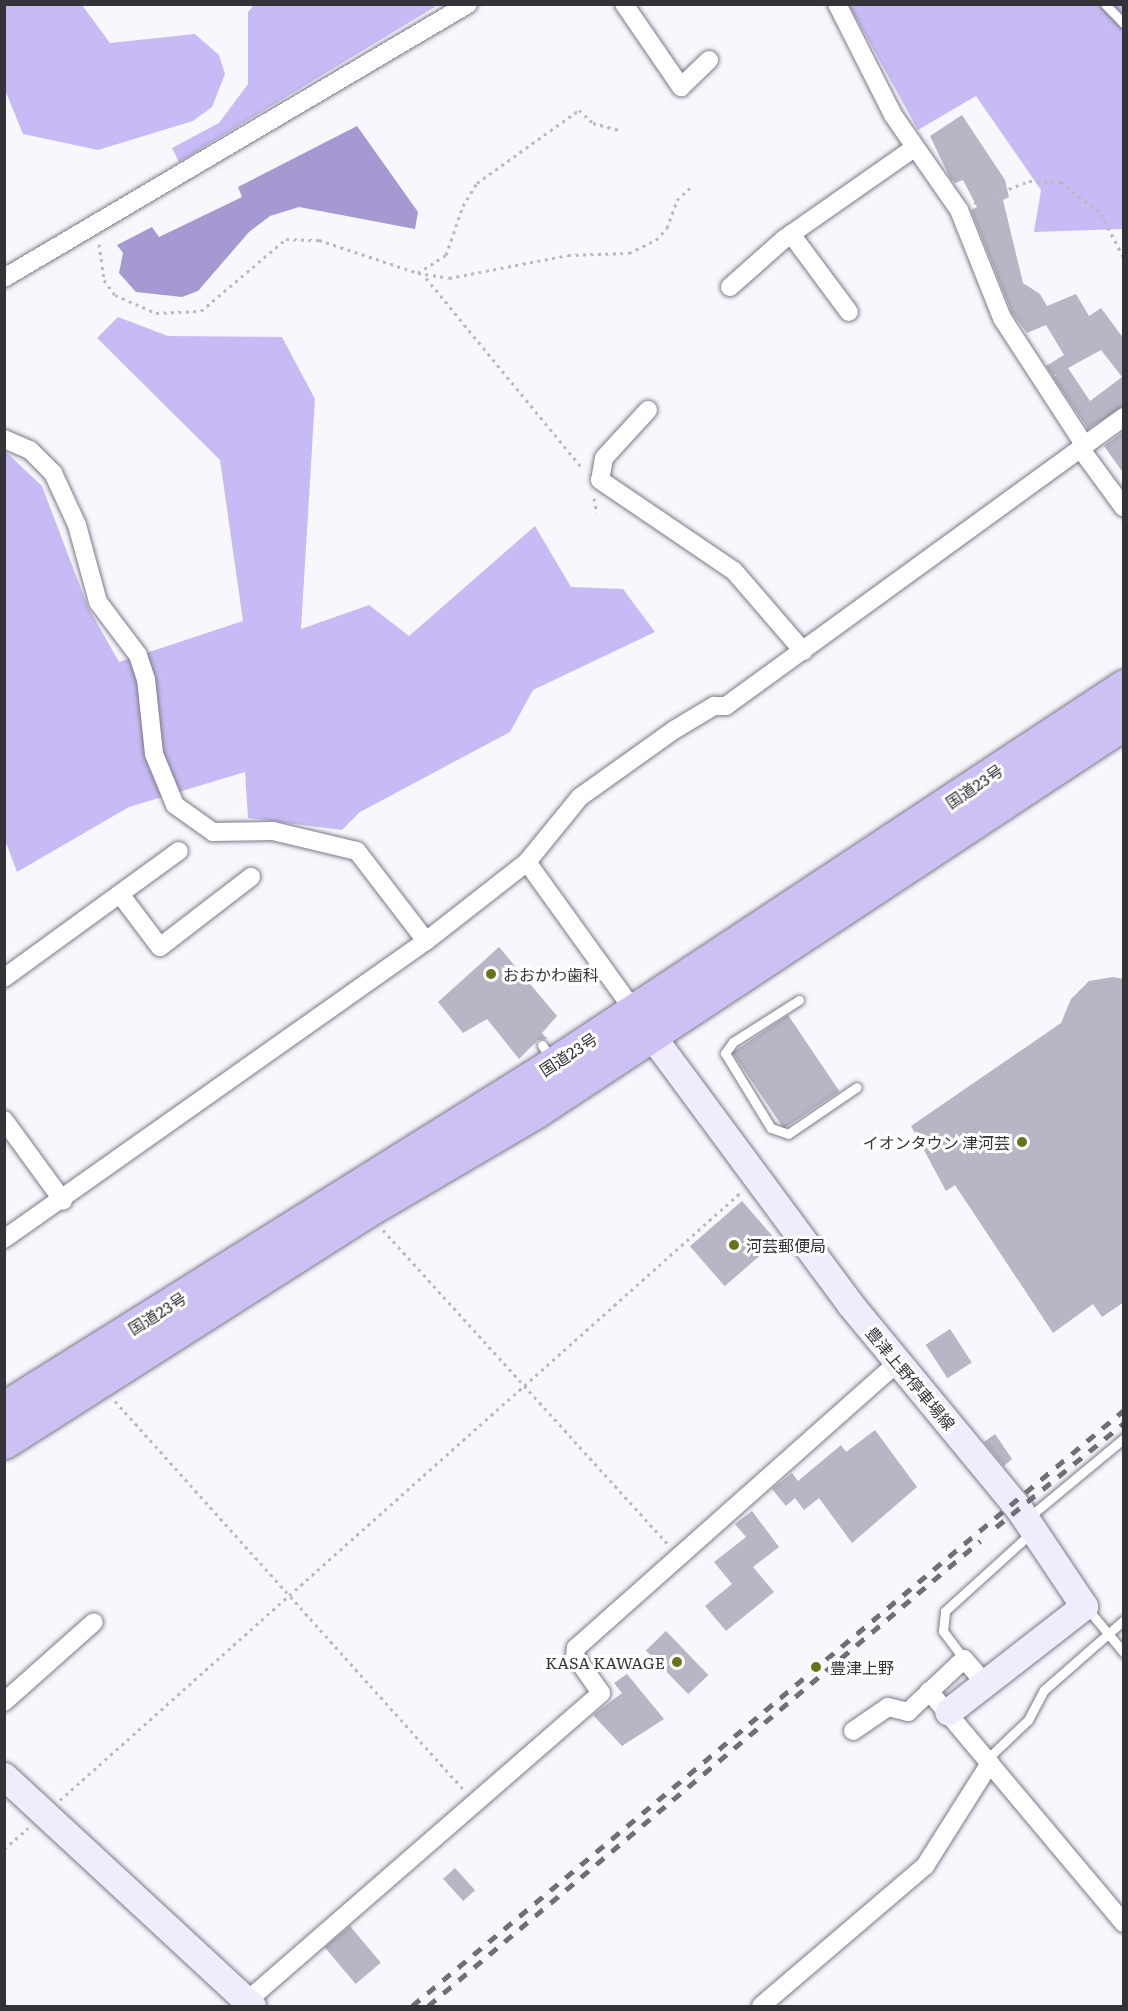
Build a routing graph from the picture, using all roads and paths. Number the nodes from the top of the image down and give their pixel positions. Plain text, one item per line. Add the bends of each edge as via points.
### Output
1 (468, 4) edge
2 (624, 4) edge
3 (837, 4) edge
4 (1105, 4) edge
5 (1124, 24) edge
6 (709, 60) dead end
7 (620, 130) dead end
8 (914, 148) junction
9 (693, 185) dead end
10 (959, 210) junction
11 (89, 227) junction
12 (791, 234) junction
13 (1124, 258) edge
14 (418, 273) junction
15 (424, 276) junction
16 (4, 278) edge
17 (730, 287) dead end
18 (849, 312) dead end
19 (648, 410) dead end
20 (1124, 417) edge
21 (4, 439) edge
22 (1083, 447) junction
23 (585, 473) dead end
24 (593, 493) dead end
25 (1124, 508) edge
26 (597, 513) dead end
27 (803, 651) junction
28 (1124, 686) edge
29 (1124, 723) edge
30 (179, 851) dead end
31 (527, 862) junction
32 (251, 877) dead end
33 (120, 894) junction
34 (426, 940) junction
35 (4, 978) edge
36 (800, 1000) dead end
37 (642, 1023) junction
38 (857, 1087) dead end
39 (4, 1120) edge
40 (755, 1173) junction
41 (63, 1201) junction
42 (366, 1211) junction
43 (4, 1239) edge
44 (897, 1362) junction
45 (100, 1380) junction
46 (525, 1385) junction
47 (4, 1408) edge
48 (1124, 1438) edge
49 (4, 1442) edge
50 (1028, 1526) junction
51 (679, 1556) junction
52 (291, 1596) junction
53 (1084, 1606) junction
54 (1124, 1620) edge
55 (94, 1622) dead end
56 (1107, 1633) junction
57 (1124, 1653) edge
58 (964, 1659) junction
59 (982, 1680) junction
60 (929, 1691) junction
61 (4, 1702) edge
62 (948, 1712) junction
63 (853, 1731) dead end
64 (988, 1761) junction
65 (4, 1776) edge
66 (475, 1803) junction
67 (45, 1812) junction
68 (4, 1849) edge
69 (1124, 1923) edge
70 (250, 2004) edge
71 (761, 2007) edge

1 - 11 street
2 - 6 street via 681,87
3 - 8 street
4 - 5 lane
7 - 14 path via 593,123 579,110 477,183 463,206 446,255
8 - 10 street
8 - 12 street
9 - 15 path via 677,200 667,228 656,240 629,253 568,255 489,273
10 - 13 path via 1029,181 1061,182 1101,214
10 - 22 street via 1002,318
11 - 14 path via 99,242 109,287 124,303 156,313 201,311 286,239 319,240
11 - 16 street
12 - 17 street
12 - 18 street
14 - 15 path
15 - 23 path
19 - 27 street via 604,458 600,480 734,571
20 - 22 street
21 - 34 street via 30,450 53,473 76,525 98,602 144,671 154,753 175,805 213,832 273,831 357,851
22 - 25 street
22 - 27 street
24 - 26 path
27 - 31 street via 726,706 714,706 674,730 580,798
28 - 37 highway, 国道23号
29 - 37 highway, 国道23号
30 - 33 street
31 - 34 street
31 - 37 street
32 - 33 street via 160,947
33 - 35 street
34 - 41 street
36 - 38 lane via 733,1042 725,1053 771,1128 788,1134
37 - 40 main road, 豊津上野停車場線
37 - 42 highway, 国道23号 via 535,1112
37 - 47 highway, 国道23号 via 548,1055
39 - 41 street
40 - 44 main road, 豊津上野停車場線
40 - 46 path via 747,1186
41 - 43 street
42 - 45 highway, 国道23号
42 - 46 path
44 - 50 main road, 豊津上野停車場線
44 - 51 street
45 - 49 highway, 国道23号
45 - 52 path via 130,1423
46 - 51 path
46 - 52 path
48 - 50 lane
50 - 53 main road, 豊津上野停車場線
50 - 58 lane via 945,1611 943,1631
51 - 66 street via 576,1648 575,1656 601,1693
52 - 66 path
52 - 67 path
53 - 56 lane
53 - 59 main road via 1001,1675
54 - 56 lane
55 - 61 street
56 - 57 lane
56 - 64 lane via 1044,1690 1028,1720
58 - 59 street
58 - 60 street
59 - 62 main road
60 - 62 street
60 - 63 street via 908,1712 888,1707
62 - 64 street
64 - 69 street
64 - 71 street via 925,1866
65 - 67 main road
66 - 70 street
67 - 68 path
67 - 70 main road

